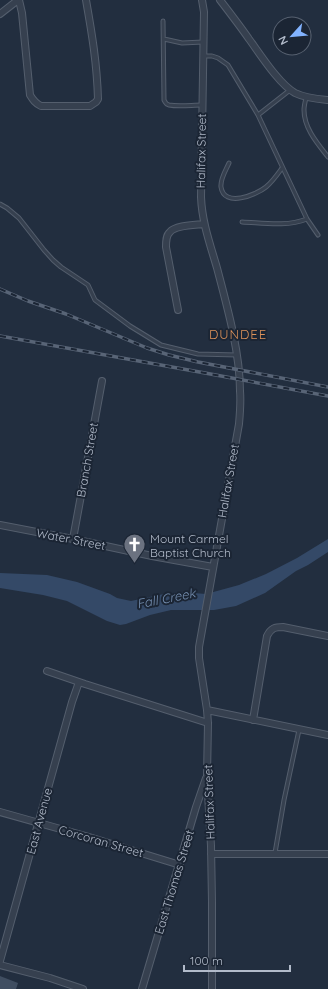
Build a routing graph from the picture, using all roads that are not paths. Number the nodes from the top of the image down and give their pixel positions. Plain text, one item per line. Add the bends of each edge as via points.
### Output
1 (19, 0) edge
2 (86, 0) edge
3 (202, 0) edge
4 (220, 0) edge
5 (0, 14) edge
6 (163, 21) dead end
7 (164, 39) junction
8 (203, 42) junction
9 (203, 56) junction
10 (290, 90) junction
11 (306, 97) junction
12 (328, 100) edge
13 (202, 105) junction
14 (258, 115) junction
15 (328, 157) edge
16 (229, 163) dead end
17 (282, 168) junction
18 (0, 204) edge
19 (307, 219) junction
20 (242, 222) dead end
21 (204, 224) junction
22 (318, 235) dead end
23 (178, 310) dead end
24 (237, 355) junction
25 (102, 381) dead end
26 (0, 525) edge
27 (73, 538) junction
28 (213, 567) junction
29 (328, 636) edge
30 (47, 671) dead end
31 (79, 682) junction
32 (207, 710) junction
33 (254, 720) junction
34 (208, 723) junction
35 (299, 729) junction
36 (328, 735) edge
37 (207, 776) junction
38 (0, 812) edge
39 (38, 823) junction
40 (211, 854) junction
41 (275, 854) junction
42 (328, 854) edge
43 (180, 864) junction
44 (0, 961) edge
45 (0, 965) edge
46 (83, 989) edge
47 (142, 989) edge
48 (212, 989) edge

1 - 2 street via 32,100 41,106 90,106 98,99 94,46
1 - 5 street
3 - 8 street, Halifax Street
4 - 10 street via 278,78
6 - 7 lane
7 - 8 lane via 182,43
7 - 13 lane via 164,100 169,105
8 - 9 street, Halifax Street
9 - 13 street, Halifax Street
9 - 14 lane via 218,58 228,65
10 - 11 street
10 - 14 lane
11 - 12 street
11 - 15 lane via 306,122 318,145
13 - 21 street, Halifax Street via 200,197
14 - 17 lane
16 - 17 lane via 221,187 226,195 237,199 260,192 274,180
17 - 19 lane
18 - 24 lane via 19,218 53,260 88,285 95,300 161,346 198,354
19 - 20 lane via 279,224
19 - 22 lane
21 - 23 street via 173,229 168,234 166,247
21 - 24 street, Halifax Street
24 - 28 street, Halifax Street via 239,424
25 - 27 street, Branch Street
26 - 27 street, Water Street
27 - 28 street, Water Street
28 - 32 street, Halifax Street via 199,647
29 - 33 street via 283,627 269,631
30 - 31 street
31 - 34 street
31 - 39 street, East Avenue
32 - 33 street
32 - 34 street, Halifax Street
33 - 35 street
34 - 37 street, Halifax Street
35 - 36 street
35 - 41 lane
37 - 40 street, Halifax Street
37 - 43 street, East Thomas Street
38 - 39 street, Corcoran Street
39 - 43 street, Corcoran Street
39 - 44 street, East Avenue
40 - 41 street
40 - 48 street, Halifax Street
41 - 42 street
43 - 47 street, East Thomas Street
45 - 46 street

